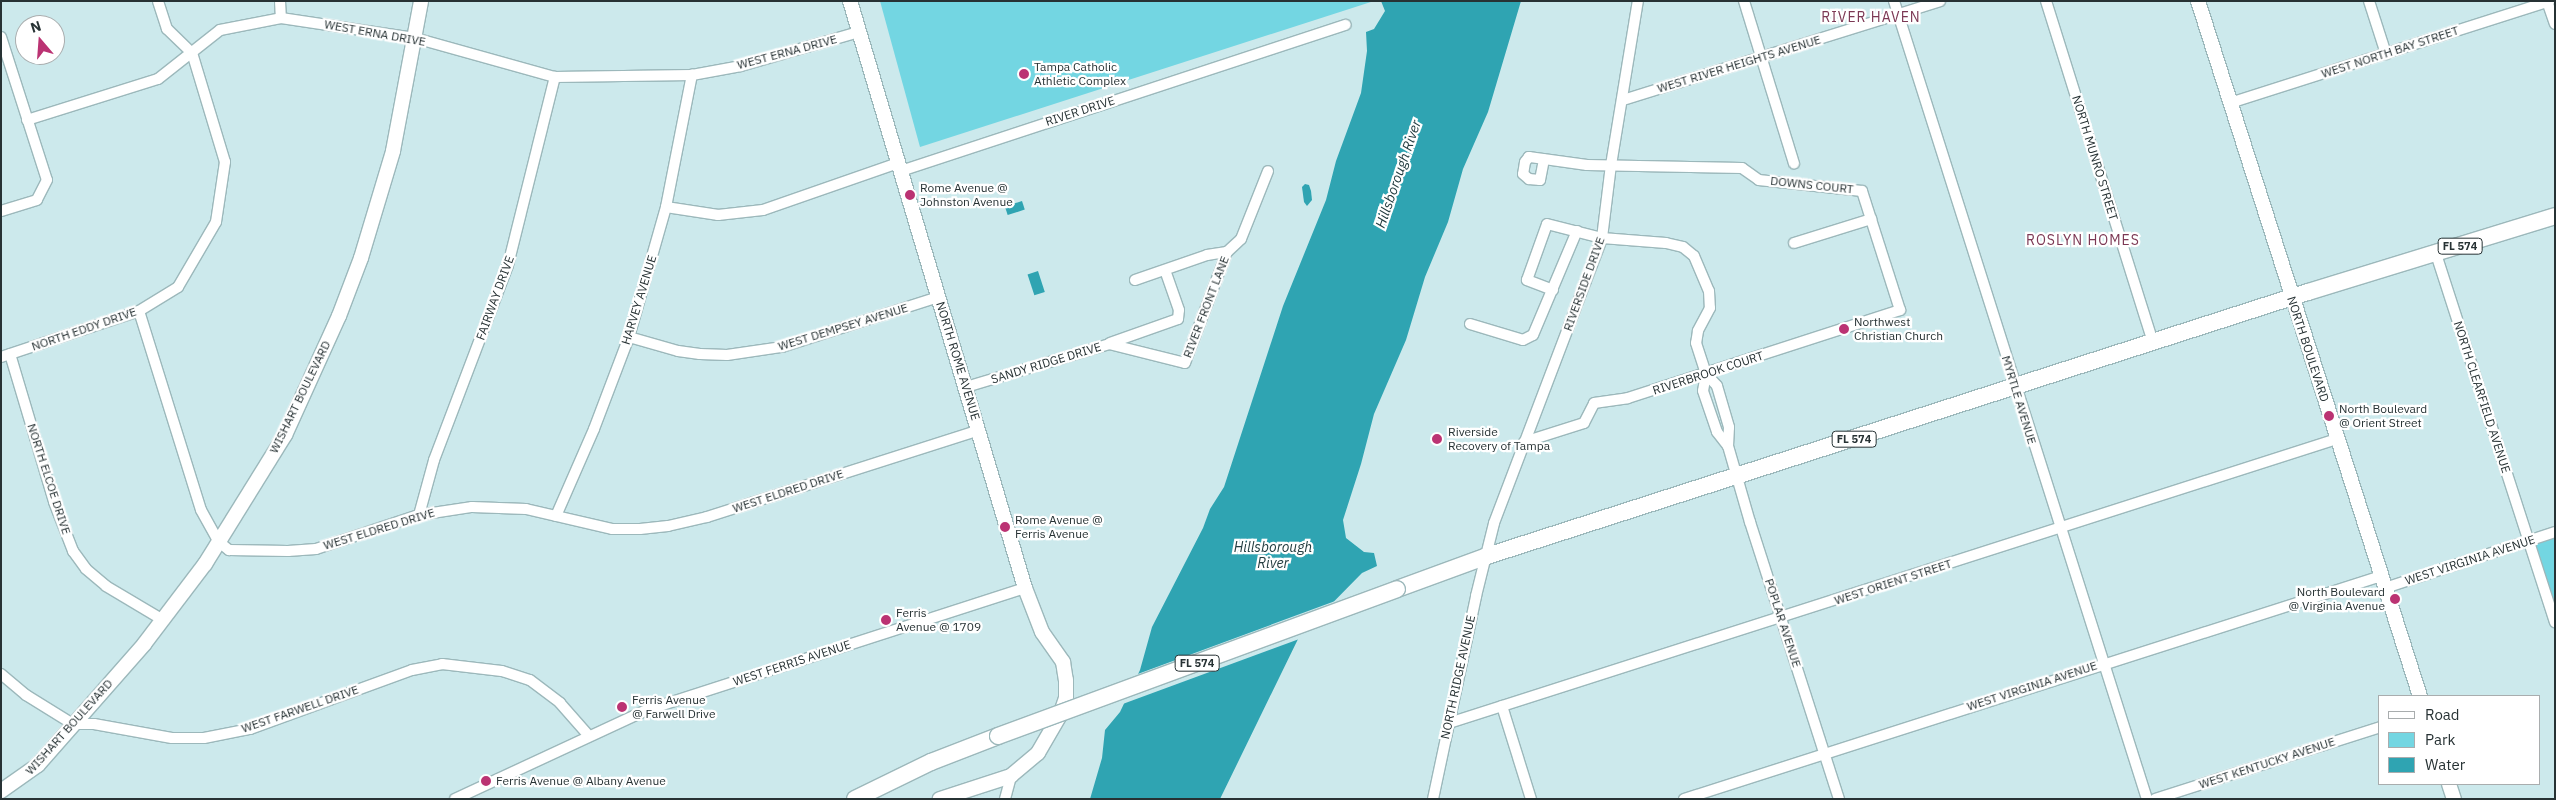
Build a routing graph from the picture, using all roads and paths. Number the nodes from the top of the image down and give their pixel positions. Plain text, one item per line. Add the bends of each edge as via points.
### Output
1 (158, 1) edge
2 (280, 1) edge
3 (421, 1) edge
4 (850, 1) edge
5 (1638, 1) edge
6 (1744, 1) edge
7 (1894, 1) edge
8 (1940, 1) edge
9 (2046, 1) edge
10 (2198, 1) edge
11 (2369, 1) edge
12 (2548, 1) edge
13 (1899, 14) junction
14 (281, 18) junction
15 (2555, 24) edge
16 (1346, 25) dead end
17 (859, 32) junction
18 (1, 37) edge
19 (415, 38) junction
20 (192, 53) junction
21 (2386, 54) junction
22 (1761, 57) junction
23 (692, 75) junction
24 (556, 77) junction
25 (1623, 100) junction
26 (2230, 103) junction
27 (27, 120) junction
28 (1544, 159) dead end
29 (1794, 164) dead end
30 (1611, 165) junction
31 (900, 167) junction
32 (1268, 171) dead end
33 (666, 207) junction
34 (1, 211) edge
35 (2555, 216) edge
36 (1871, 219) junction
37 (1577, 230) junction
38 (1602, 238) junction
39 (1794, 243) dead end
40 (1227, 252) junction
41 (2436, 254) junction
42 (1165, 270) junction
43 (1135, 280) dead end
44 (1553, 290) junction
45 (939, 297) junction
46 (2292, 297) junction
47 (1900, 310) joint
48 (139, 311) junction
49 (1470, 324) dead end
50 (629, 337) junction
51 (2153, 343) junction
52 (1109, 344) junction
53 (6, 356) edge
54 (1185, 363) joint
55 (1706, 374) junction
56 (966, 387) junction
57 (2015, 387) junction
58 (979, 430) junction
59 (2337, 439) junction
60 (1524, 442) junction
61 (1736, 477) junction
62 (419, 515) junction
63 (556, 516) junction
64 (2060, 529) junction
65 (2555, 532) edge
66 (2529, 541) junction
67 (219, 542) junction
68 (1487, 556) junction
69 (2383, 582) junction
70 (1025, 588) junction
71 (1781, 618) junction
72 (163, 620) junction
73 (2555, 622) edge
74 (2103, 663) junction
75 (1, 674) edge
76 (2420, 695) edge
77 (1502, 706) junction
78 (1448, 723) junction
79 (73, 724) junction
80 (2378, 727) edge
81 (589, 736) junction
82 (1825, 753) junction
83 (1011, 776) junction
84 (2449, 785) edge
85 (1, 791) edge
86 (874, 794) edge
87 (461, 798) edge
88 (855, 799) edge
89 (940, 799) edge
90 (1005, 799) edge
91 (1433, 799) edge
92 (1531, 799) edge
93 (1684, 799) edge
94 (1839, 799) edge
95 (2147, 799) edge
96 (2155, 799) edge
97 (2454, 799) edge

1 - 20 street, NORTH EDDY DRIVE via 167,29
2 - 14 street
3 - 19 street, WISHART BOULEVARD
4 - 17 street, NORTH ROME AVENUE
5 - 25 street, RIVERSIDE DRIVE
6 - 22 street
7 - 13 street, MYRTLE AVENUE
8 - 13 street, WEST RIVER HEIGHTS AVENUE
9 - 51 street, NORTH MUNRO STREET
10 - 26 street, NORTH BOULEVARD
11 - 21 street
12 - 15 street
12 - 21 street, WEST NORTH BAY STREET
13 - 22 street, WEST RIVER HEIGHTS AVENUE
13 - 57 street, MYRTLE AVENUE
14 - 19 street, WEST ERNA DRIVE
14 - 20 street, WEST ERNA DRIVE via 220,30
16 - 31 street, RIVER DRIVE
17 - 23 street, WEST ERNA DRIVE via 741,66
17 - 31 street, NORTH ROME AVENUE
18 - 27 street
19 - 24 street, WEST ERNA DRIVE
19 - 67 street, WISHART BOULEVARD via 393,151 339,316 284,434
20 - 27 street, WEST ERNA DRIVE via 158,79
20 - 48 street, NORTH EDDY DRIVE via 224,162 216,222 178,288
21 - 26 street, WEST NORTH BAY STREET
22 - 25 street, WEST RIVER HEIGHTS AVENUE
22 - 29 street
23 - 24 street, WEST ERNA DRIVE
23 - 33 street, HARVEY AVENUE
24 - 62 street, FAIRWAY DRIVE via 508,265 434,460
25 - 30 street, RIVERSIDE DRIVE
26 - 46 street, NORTH BOULEVARD
27 - 34 street via 46,180 37,200
28 - 30 street
30 - 36 street, DOWNS COURT via 1742,168 1759,180 1862,191
30 - 38 street, RIVERSIDE DRIVE
31 - 33 street, RIVER DRIVE via 763,210 718,215
31 - 45 street, NORTH ROME AVENUE
32 - 40 street, RIVER FRONT LANE via 1241,239
33 - 50 street, HARVEY AVENUE
35 - 41 main road, FL 574
36 - 39 street
36 - 47 street, DOWNS COURT
37 - 38 street, POPLAR AVENUE
37 - 44 street
37 - 44 street, POPLAR AVENUE via 1547,224 1527,280
38 - 55 street, POPLAR AVENUE via 1666,243 1683,247 1694,256 1709,291 1710,308 1698,331 1696,343
38 - 60 street, RIVERSIDE DRIVE
40 - 42 street
40 - 54 street, RIVER FRONT LANE
41 - 46 main road, FL 574
41 - 66 street, NORTH CLEARFIELD AVENUE
42 - 43 street
42 - 52 street via 1179,310 1178,319
44 - 49 street via 1533,335 1523,340
45 - 50 street, WEST DEMPSEY AVENUE via 782,347 700,354
45 - 56 street, NORTH ROME AVENUE
46 - 51 main road, FL 574
46 - 59 street, NORTH BOULEVARD
47 - 55 street, RIVERBROOK COURT
48 - 53 street, NORTH EDDY DRIVE
48 - 67 street via 201,510
50 - 63 street, HARVEY AVENUE
51 - 57 main road, FL 574
52 - 54 street, SANDY RIDGE DRIVE
52 - 56 street, SANDY RIDGE DRIVE
53 - 72 street, NORTH ELCOE DRIVE via 73,551 86,569 106,586
55 - 60 street, RIVERBROOK COURT via 1628,398 1594,403 1584,423
55 - 61 street, POPLAR AVENUE via 1704,390 1717,432 1728,446
56 - 58 street, NORTH ROME AVENUE
57 - 61 main road, FL 574
57 - 64 street, MYRTLE AVENUE
58 - 63 street, WEST ELDRED DRIVE via 686,523 627,530 598,527
58 - 70 street, NORTH ROME AVENUE
59 - 64 street, WEST ORIENT STREET
59 - 69 street, NORTH BOULEVARD
60 - 68 street, RIVERSIDE DRIVE via 1494,523
61 - 68 main road, FL 574
61 - 71 street, POPLAR AVENUE
62 - 63 street, WEST ELDRED DRIVE via 455,508 492,507
62 - 67 street, WEST ELDRED DRIVE via 316,549 228,550
64 - 71 street, WEST ORIENT STREET
64 - 74 street, MYRTLE AVENUE
65 - 66 street, WEST VIRGINIA AVENUE
66 - 69 street, WEST VIRGINIA AVENUE
66 - 73 street, NORTH CLEARFIELD AVENUE
67 - 72 street, WISHART BOULEVARD
68 - 78 street, NORTH RIDGE AVENUE
68 - 86 main road, FL 574, bridge via 931,762
69 - 74 street, WEST VIRGINIA AVENUE
69 - 76 street, NORTH BOULEVARD
70 - 81 street, WEST FERRIS AVENUE via 647,710
70 - 83 street, NORTH ROME AVENUE via 1038,625 1063,662 1066,698 1038,753
71 - 77 street, WEST ORIENT STREET
71 - 82 street, POPLAR AVENUE
72 - 79 street, WISHART BOULEVARD
74 - 82 street, WEST VIRGINIA AVENUE
74 - 95 street, MYRTLE AVENUE
75 - 79 street via 26,695
77 - 78 street, WEST ORIENT STREET
77 - 92 street
78 - 91 street, NORTH RIDGE AVENUE
79 - 81 street, WEST FARWELL DRIVE via 94,724 172,738 204,738 250,729 412,670 442,664 502,671 530,680 560,703
79 - 85 street, WISHART BOULEVARD via 38,765
80 - 96 street, WEST KENTUCKY AVENUE
81 - 87 street, WEST FERRIS AVENUE
82 - 93 street, WEST VIRGINIA AVENUE
82 - 94 street, POPLAR AVENUE
83 - 89 street
83 - 90 street
84 - 97 street
86 - 88 main road, FL 574

